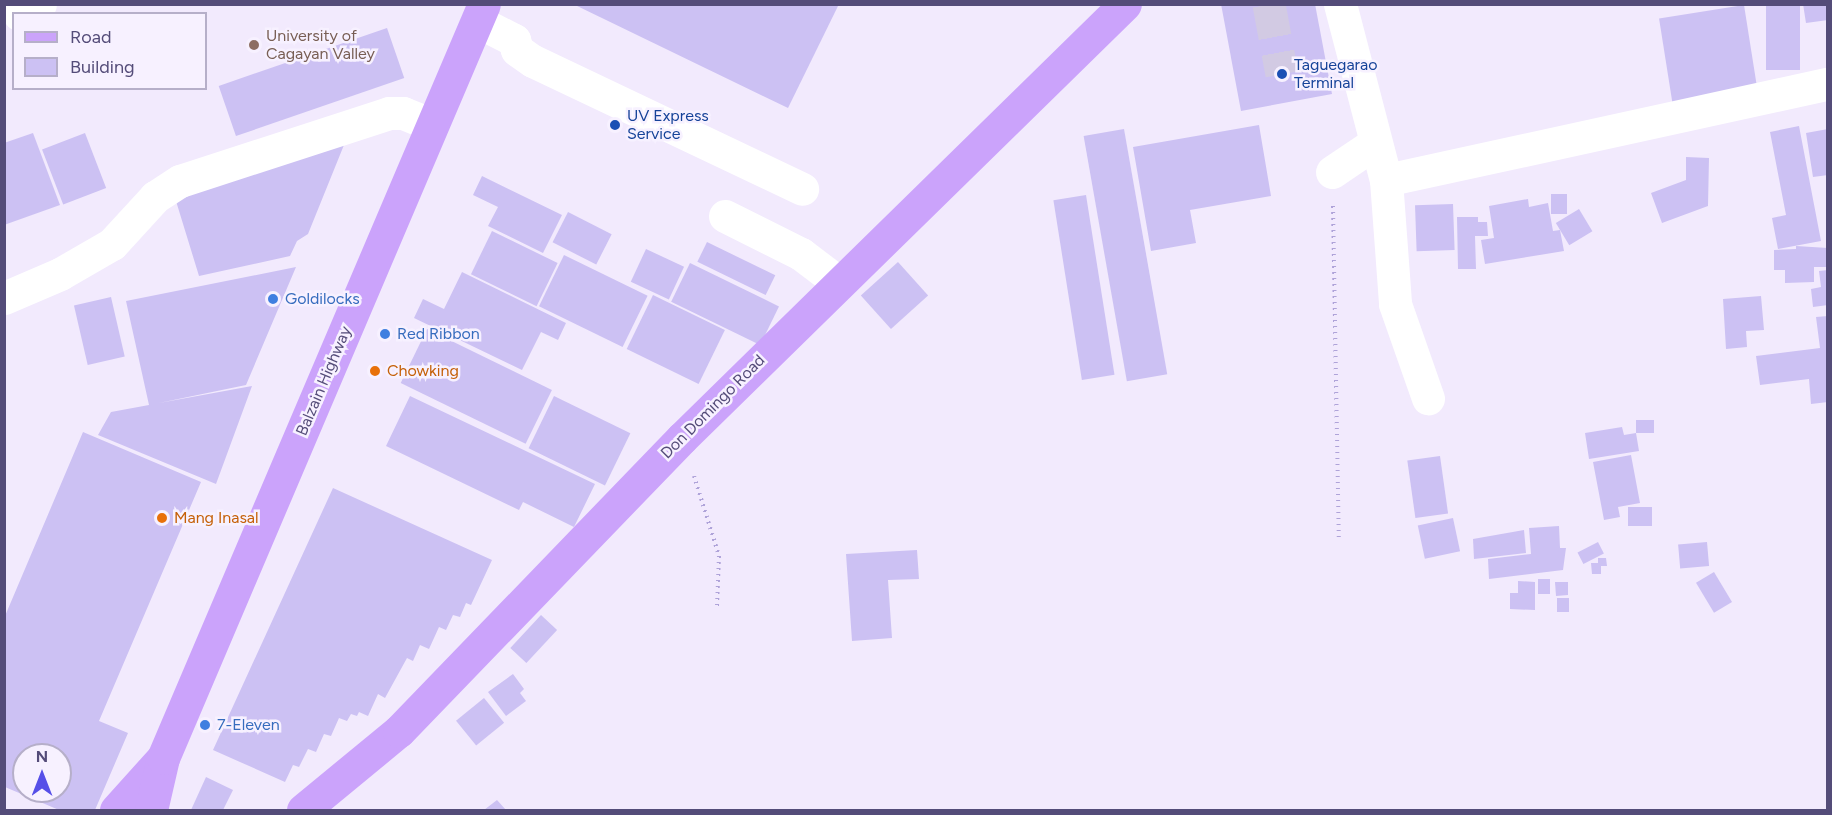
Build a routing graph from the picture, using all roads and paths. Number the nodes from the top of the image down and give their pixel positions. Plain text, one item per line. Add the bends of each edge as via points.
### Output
1 (40, 4) edge
2 (1125, 4) edge
3 (1340, 4) edge
4 (23, 12) edge
5 (480, 13) edge
6 (1827, 84) edge
7 (432, 125) junction
8 (1375, 143) junction
9 (1332, 172) joint
10 (1386, 180) junction
11 (802, 189) dead end
12 (725, 216) dead end
13 (838, 282) junction
14 (4, 298) edge
15 (1428, 398) dead end
16 (682, 438) junction
17 (1339, 539) dead end
18 (717, 606) dead end
19 (163, 758) junction
20 (116, 810) edge
21 (151, 810) edge
22 (303, 810) edge

1 - 4 street
2 - 13 main road, Don Domingo Road
3 - 8 street
5 - 7 main road, Balzain Highway
5 - 11 street via 533,61
6 - 10 street
7 - 14 street via 403,113 389,113 180,181 155,197 112,244 60,274
7 - 19 main road, Balzain Highway
8 - 9 street
8 - 10 street
9 - 17 path
10 - 15 street via 1395,304
12 - 13 street via 801,254
13 - 16 main road, Don Domingo Road
16 - 18 path via 719,556
16 - 22 main road, Don Domingo Road via 399,731
19 - 20 main road, Balzain Highway
19 - 21 main road, Balzain Highway

